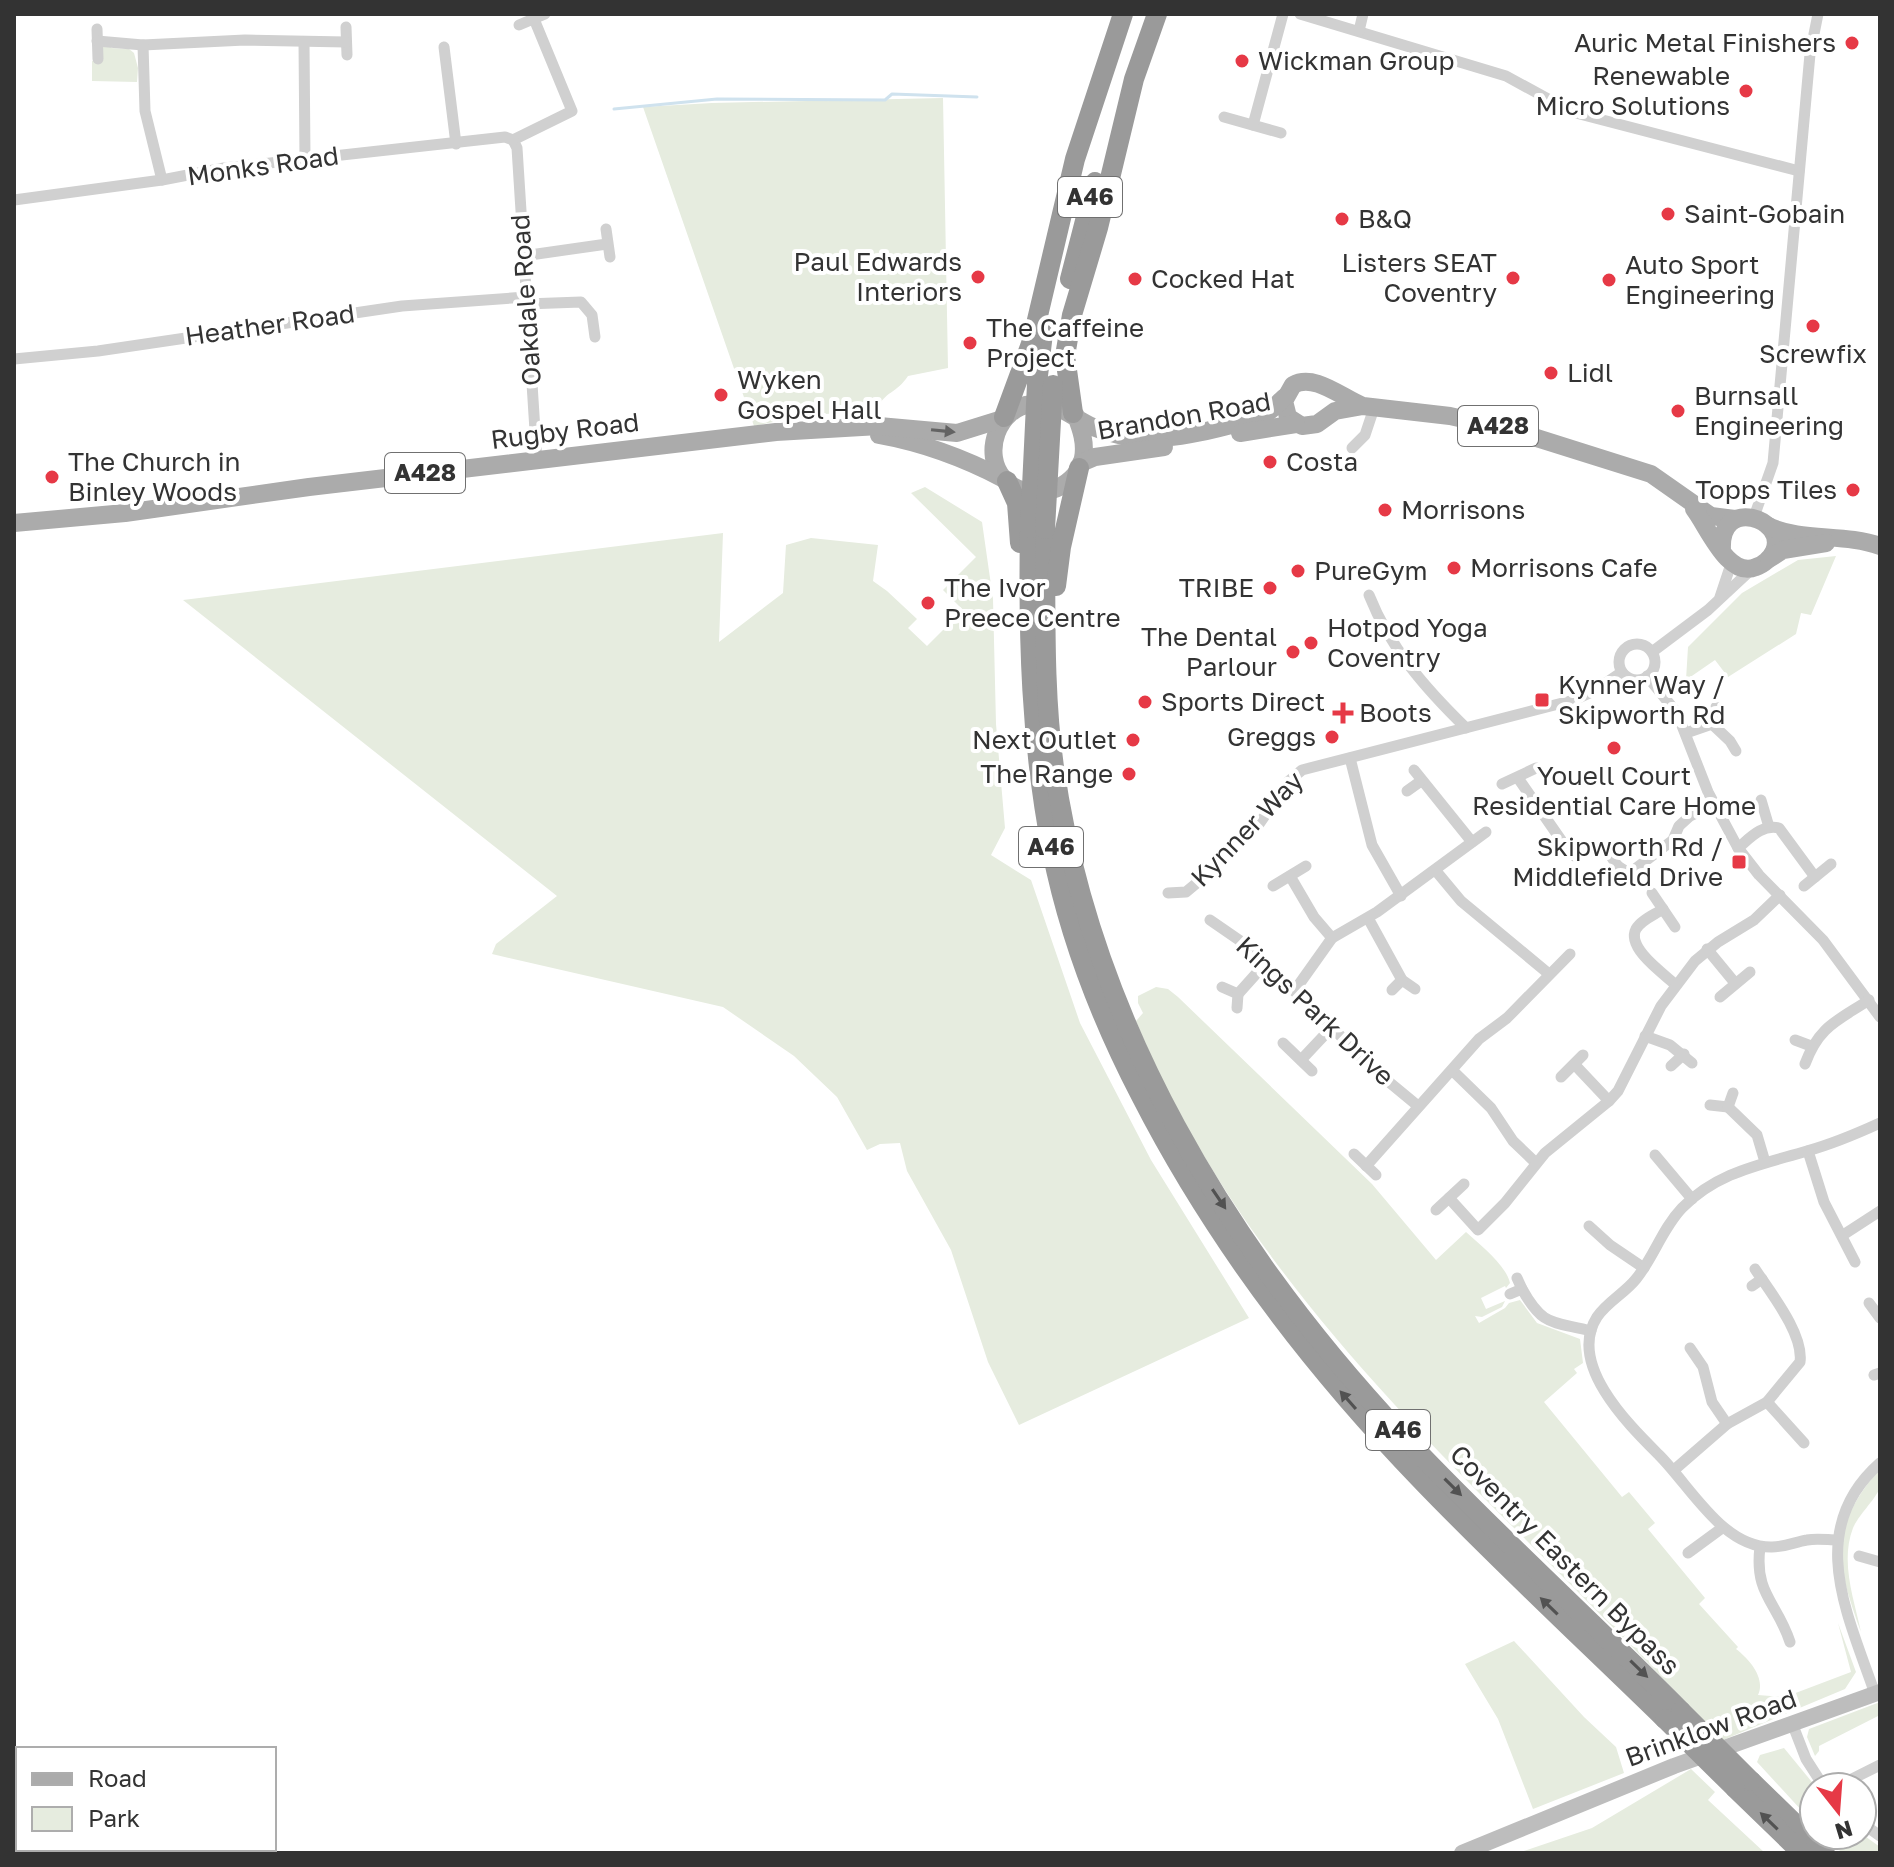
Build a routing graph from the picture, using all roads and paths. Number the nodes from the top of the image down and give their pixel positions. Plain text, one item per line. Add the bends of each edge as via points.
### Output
1 (1123, 14) edge
2 (1130, 14) edge
3 (1148, 14) edge
4 (1157, 14) edge
5 (1283, 14) edge
6 (1300, 14) edge
7 (1363, 14) edge
8 (1818, 14) edge
9 (540, 16) edge
10 (519, 25) dead end
11 (346, 27) dead end
12 (1359, 31) junction
13 (304, 42) junction
14 (143, 45) junction
15 (444, 47) dead end
16 (98, 59) dead end
17 (1224, 117) dead end
18 (1253, 125) junction
19 (1281, 133) dead end
20 (513, 140) junction
21 (456, 144) junction
22 (305, 159) junction
23 (1799, 171) junction
24 (162, 180) junction
25 (14, 200) edge
26 (606, 229) dead end
27 (607, 244) junction
28 (523, 256) junction
29 (610, 257) dead end
30 (526, 300) junction
31 (595, 337) dead end
32 (14, 359) edge
33 (1045, 385) junction
34 (1323, 386) junction
35 (1285, 397) junction
36 (1368, 407) junction
37 (1074, 414) junction
38 (1003, 418) junction
39 (1324, 419) junction
40 (1296, 424) junction
41 (837, 428) junction
42 (1352, 448) dead end
43 (537, 462) junction
44 (1080, 466) junction
45 (1006, 480) junction
46 (1686, 500) junction
47 (1752, 521) junction
48 (14, 523) edge
49 (1037, 528) junction
50 (1844, 539) junction
51 (1880, 546) edge
52 (1726, 557) junction
53 (1769, 559) junction
54 (1752, 569) junction
55 (1369, 595) dead end
56 (1719, 597) junction
57 (1652, 652) junction
58 (1622, 672) junction
59 (1647, 676) junction
60 (1716, 707) dead end
61 (1712, 724) junction
62 (1466, 728) junction
63 (1686, 733) junction
64 (1736, 751) dead end
65 (1350, 758) junction
66 (1536, 768) dead end
67 (1414, 770) dead end
68 (1518, 778) junction
69 (1421, 781) junction
70 (1502, 784) dead end
71 (1407, 791) dead end
72 (1761, 800) dead end
73 (1714, 805) junction
74 (1769, 827) junction
75 (1486, 832) dead end
76 (1472, 842) junction
77 (1738, 848) junction
78 (1831, 864) dead end
79 (1306, 866) dead end
80 (1436, 871) junction
81 (1290, 876) junction
82 (1815, 877) junction
83 (1273, 886) dead end
84 (1804, 886) dead end
85 (1168, 893) dead end
86 (1652, 893) dead end
87 (1780, 895) junction
88 (1401, 896) junction
89 (1663, 909) junction
90 (1368, 918) junction
91 (1210, 920) dead end
92 (1675, 927) dead end
93 (1332, 938) junction
94 (1707, 949) junction
95 (1570, 954) dead end
96 (1264, 965) junction
97 (1750, 972) dead end
98 (1549, 974) junction
99 (1402, 980) junction
100 (1735, 983) junction
101 (1676, 985) junction
102 (1222, 987) dead end
103 (1415, 989) dead end
104 (1295, 990) junction
105 (1392, 990) dead end
106 (1238, 994) junction
107 (1720, 997) dead end
108 (1869, 1000) junction
109 (1237, 1008) dead end
110 (1880, 1017) edge
111 (1332, 1027) junction
112 (1645, 1036) junction
113 (1795, 1040) dead end
114 (1283, 1043) dead end
115 (1811, 1046) junction
116 (1301, 1060) junction
117 (1805, 1064) dead end
118 (1671, 1066) dead end
119 (1312, 1071) dead end
120 (1453, 1071) junction
121 (1561, 1077) dead end
122 (1733, 1093) dead end
123 (1609, 1101) junction
124 (1710, 1105) dead end
125 (1418, 1106) junction
126 (1728, 1107) junction
127 (1165, 1108) junction
128 (1880, 1123) edge
129 (1166, 1145) junction
130 (1808, 1151) junction
131 (1354, 1154) dead end
132 (1655, 1162) dead end
133 (1765, 1162) junction
134 (1536, 1163) junction
135 (1366, 1166) junction
136 (1376, 1175) dead end
137 (1464, 1184) dead end
138 (1449, 1198) junction
139 (1692, 1199) junction
140 (1436, 1210) dead end
141 (1880, 1211) edge
142 (1589, 1226) dead end
143 (1843, 1235) junction
144 (1855, 1262) dead end
145 (1644, 1268) junction
146 (1757, 1278) dead end
147 (1510, 1294) dead end
148 (1869, 1303) dead end
149 (1880, 1318) edge
150 (1591, 1331) junction
151 (1697, 1351) dead end
152 (1767, 1402) junction
153 (1727, 1424) junction
154 (1796, 1441) dead end
155 (1880, 1463) edge
156 (1674, 1470) junction
157 (1722, 1528) junction
158 (1838, 1540) junction
159 (1760, 1547) junction
160 (1688, 1553) dead end
161 (1792, 1635) dead end
162 (1877, 1693) edge
163 (1673, 1715) junction
164 (1792, 1723) junction
165 (1814, 1771) edge
166 (1743, 1785) junction
167 (1462, 1853) edge
168 (1802, 1853) edge
169 (1825, 1853) edge

1 - 38 highway via 1075,159 1032,341
2 - 33 highway, Coventry Eastern Bypass / A46 via 1082,161 1053,279 1042,335
3 - 33 highway, Coventry Eastern Bypass / A46 via 1078,242
4 - 37 highway via 1134,79 1072,315 1065,356
5 - 18 street
6 - 12 street
7 - 12 street
8 - 23 street
9 - 10 street
9 - 20 street via 572,111
11 - 13 street via 346,48
12 - 23 street via 1506,76 1572,112
13 - 14 street
13 - 22 street
14 - 16 street via 97,35
14 - 24 street via 145,111
15 - 21 street
17 - 18 street
18 - 19 street
20 - 21 street, Monks Road
20 - 28 street, Oakdale Road
21 - 22 street, Monks Road
22 - 24 street, Monks Road
23 - 47 street via 1773,463
24 - 25 street, Monks Road
26 - 27 street
27 - 28 street
27 - 29 street
28 - 30 street, Oakdale Road
30 - 31 street, Heather Road via 581,302 592,315
30 - 32 street, Heather Road via 402,306
30 - 43 street, Oakdale Road
33 - 49 highway, Coventry Eastern Bypass / A46, bridge
34 - 35 main road via 1303,380
34 - 36 main road, A428
34 - 39 main road via 1331,402
35 - 37 main road, Brandon Road via 1265,414 1214,429 1149,438 1119,435
35 - 40 main road via 1287,414
36 - 39 main road, A428 via 1335,411
36 - 42 street via 1365,435
36 - 46 main road, A428 via 1508,429 1651,474
37 - 38 main road via 1046,403 1028,404
37 - 44 main road via 1084,444
41 -> 38 main road, Rugby Road / A428 via 957,433
38 - 45 main road via 994,456
39 - 40 main road via 1312,426
40 - 44 main road, Brandon Road via 1095,457
41 - 43 main road, Rugby Road / A428
41 - 45 main road, Rugby Road / A428 via 926,445
43 - 48 main road, Rugby Road / A428
44 - 45 main road via 1064,484 1041,492
44 - 127 highway via 1061,547 1054,609 1060,733 1073,821 1103,940
45 - 129 highway via 1020,520 1019,681 1043,854 1081,982 1110,1056 1129,1095
46 - 47 main road, A428 via 1711,516
46 - 52 main road, A428
47 - 50 main road, A428 via 1782,533
47 - 52 main road via 1723,531
47 - 53 main road via 1775,544
49 - 127 highway, Coventry Eastern Bypass / A46 via 1054,764 1064,826 1096,946
49 - 129 highway, Coventry Eastern Bypass / A46 via 1030,679 1052,852 1094,993
50 - 51 main road, A428
50 - 53 main road, A428 via 1783,550
52 - 54 main road via 1738,568
52 - 56 street
53 - 54 main road, A428
54 - 56 street
55 - 62 street via 1398,652
56 - 57 street
57 - 58 street via 1639,644 1626,647 1619,661
57 - 59 street via 1654,663
58 - 59 street via 1634,679
58 - 62 street, Kynner Way via 1574,700
59 - 63 street
60 - 61 street
61 - 63 street
61 - 64 street
62 - 65 street, Kynner Way
63 - 73 street
65 - 85 street, Kynner Way via 1295,775 1259,824 1224,857 1186,892
65 - 88 street via 1372,845
66 - 68 street
67 - 69 street
68 - 70 street
68 - 73 street via 1570,853 1576,857 1604,846 1623,871 1631,872 1657,854 1690,816
69 - 71 street
69 - 76 street
72 - 74 street
73 - 77 street
74 - 77 street
74 - 82 street via 1785,833
75 - 76 street
76 - 80 street
77 - 87 street
78 - 82 street
79 - 81 street
80 - 88 street
80 - 98 street via 1461,901
81 - 83 street
81 - 93 street
82 - 84 street
86 - 89 street
87 - 94 street via 1754,920
87 - 108 street
88 - 90 street
89 - 92 street
89 - 101 street via 1635,930 1634,939 1643,955
90 - 93 street
90 - 99 street
91 - 96 street, Kings Park Drive
93 - 104 street
94 - 100 street
94 - 101 street
95 - 98 street
96 - 104 street, Kings Park Drive
96 - 106 street
97 - 100 street
98 - 120 street via 1479,1039
99 - 103 street
99 - 105 street
100 - 107 street
101 - 112 street
102 - 106 street
104 - 111 street, Kings Park Drive
106 - 109 street
108 - 110 street
108 - 115 street via 1823,1030
111 - 116 street
111 - 125 street, Kings Park Drive
112 - 118 street via 1688,1058
112 - 123 street
113 - 115 street
114 - 116 street
115 - 117 street
116 - 119 street
120 - 125 street
120 - 134 street
121 - 123 street via 1579,1060
122 - 126 street
123 - 134 street
124 - 126 street
125 - 135 street
126 - 133 street via 1757,1135
127 -> 163 highway, Coventry Eastern Bypass / A46 via 1245,1237 1347,1372
128 - 130 street
163 -> 129 highway, Coventry Eastern Bypass / A46 via 1423,1483 1367,1422 1245,1268
130 - 133 street
130 - 143 street via 1824,1202
131 - 135 street
132 - 139 street
133 - 139 street via 1727,1175
134 - 138 street via 1478,1230
135 - 136 street
137 - 138 street
138 - 140 street
139 - 145 street via 1664,1231
141 - 143 street
142 - 145 street via 1595,1239
143 - 144 street
145 - 150 street via 1597,1317
146 - 152 street via 1788,1321 1801,1355
147 - 150 street via 1520,1283 1543,1318
148 - 149 street
150 - 156 street via 1589,1355 1599,1381 1630,1424
151 - 153 street via 1712,1402
152 - 153 street
152 - 154 street
153 - 156 street
155 - 158 street via 1851,1497
156 - 157 street
157 - 159 street
157 - 160 street
158 - 159 street
158 - 162 street via 1839,1586
159 - 161 street via 1760,1582
162 - 164 main road, Brinklow Road
163 - 166 highway, Coventry Eastern Bypass / A46, bridge
164 - 165 street
164 - 167 main road, Brinklow Road
168 -> 166 highway, Coventry Eastern Bypass / A46
166 - 169 highway, Coventry Eastern Bypass / A46

